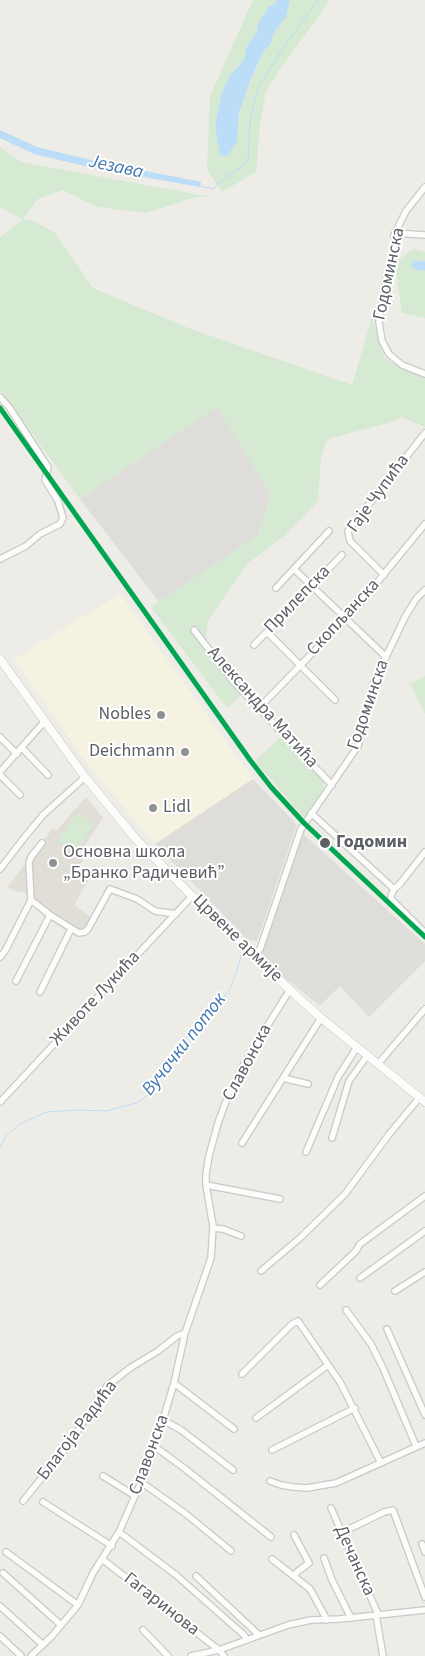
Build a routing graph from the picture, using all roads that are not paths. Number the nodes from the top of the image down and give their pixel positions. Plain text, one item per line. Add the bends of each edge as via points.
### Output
1 (425, 187) edge
2 (395, 232) junction
3 (425, 235) edge
4 (425, 374) edge
5 (0, 397) edge
6 (425, 433) edge
7 (425, 524) edge
8 (329, 531) dead end
9 (342, 555) dead end
10 (0, 559) edge
11 (294, 569) junction
12 (384, 575) junction
13 (312, 586) junction
14 (276, 588) dead end
15 (425, 590) edge
16 (346, 618) junction
17 (194, 630) dead end
18 (267, 632) junction
19 (254, 645) dead end
20 (385, 656) junction
21 (0, 659) edge
22 (299, 666) junction
23 (335, 700) dead end
24 (259, 708) junction
25 (44, 722) junction
26 (0, 737) edge
27 (22, 748) junction
28 (16, 754) junction
29 (0, 774) edge
30 (48, 775) dead end
31 (85, 777) junction
32 (332, 785) junction
33 (20, 795) dead end
34 (311, 813) junction
35 (42, 843) dead end
36 (425, 852) edge
37 (0, 869) edge
38 (394, 889) junction
39 (192, 896) junction
40 (31, 900) junction
41 (176, 914) junction
42 (50, 915) junction
43 (71, 929) junction
44 (425, 933) edge
45 (254, 956) junction
46 (0, 957) edge
47 (16, 981) dead end
48 (290, 990) junction
49 (40, 992) dead end
50 (425, 1009) edge
51 (321, 1018) junction
52 (357, 1047) junction
53 (367, 1056) junction
54 (378, 1064) junction
55 (283, 1078) junction
56 (308, 1084) dead end
57 (423, 1099) edge
58 (0, 1102) edge
59 (332, 1138) dead end
60 (242, 1143) dead end
61 (306, 1152) dead end
62 (206, 1185) junction
63 (425, 1196) edge
64 (280, 1199) dead end
65 (213, 1228) junction
66 (425, 1231) edge
67 (241, 1236) dead end
68 (261, 1271) dead end
69 (425, 1272) edge
70 (360, 1278) dead end
71 (320, 1285) dead end
72 (395, 1291) dead end
73 (346, 1310) dead end
74 (387, 1329) dead end
75 (185, 1333) junction
76 (328, 1365) junction
77 (242, 1374) dead end
78 (174, 1383) junction
79 (355, 1408) junction
80 (425, 1415) edge
81 (256, 1418) dead end
82 (163, 1420) junction
83 (234, 1429) dead end
84 (425, 1443) edge
85 (154, 1446) junction
86 (416, 1446) junction
87 (272, 1450) dead end
88 (381, 1463) junction
89 (233, 1470) dead end
90 (103, 1476) dead end
91 (270, 1481) dead end
92 (141, 1482) junction
93 (135, 1496) junction
94 (23, 1500) dead end
95 (43, 1502) dead end
96 (331, 1508) dead end
97 (119, 1532) junction
98 (342, 1533) junction
99 (294, 1535) dead end
100 (271, 1537) dead end
101 (422, 1544) dead end
102 (112, 1546) junction
103 (231, 1551) dead end
104 (6, 1552) dead end
105 (425, 1552) edge
106 (324, 1558) dead end
107 (102, 1559) junction
108 (272, 1559) dead end
109 (3, 1573) dead end
110 (196, 1576) dead end
111 (295, 1576) junction
112 (425, 1597) edge
113 (0, 1606) edge
114 (78, 1606) junction
115 (425, 1610) edge
116 (377, 1615) junction
117 (351, 1618) junction
118 (327, 1620) junction
119 (61, 1625) junction
120 (143, 1630) dead end
121 (259, 1635) junction
122 (0, 1636) edge
123 (247, 1640) junction
124 (43, 1645) junction
125 (219, 1650) junction
126 (20, 1656) edge
127 (31, 1656) edge
128 (168, 1656) edge
129 (191, 1656) edge
130 (224, 1656) edge
131 (384, 1656) edge

1 - 2 street, Годоминска
2 - 3 street
2 - 4 street, Годоминска via 396,243 379,318 380,334 385,349 394,359
5 - 10 street via 48,467 45,480 58,501 63,518 60,524
6 - 12 street, Гаје Чупића via 348,532 350,541
7 - 12 street, Скопљанска
8 - 11 street
9 - 13 street, Прилепска
11 - 13 street
11 - 14 street
12 - 16 street, Скопљанска
13 - 16 street
13 - 18 street, Прилепска
15 - 20 street, Годоминска via 405,617
16 - 20 street
16 - 22 street, Скопљанска
17 - 24 street, Александра Матића via 233,681
18 - 19 street, Прилепска
18 - 22 street
20 - 32 street, Годоминска via 369,694 358,746
21 - 25 main road, Црвене армије
22 - 23 street
22 - 24 street, Скопљанска
24 - 32 street, Александра Матића
25 - 27 street
25 - 31 main road, Црвене армије
26 - 28 street
27 - 28 street
27 - 30 street
28 - 29 street
29 - 33 street
31 - 37 street via 34,826
31 - 39 main road, Црвене армије via 127,829
32 - 34 street, Годоминска
34 - 38 street
34 - 45 street, Годоминска via 301,829 262,942
35 - 40 street via 29,863
36 - 38 street
38 - 44 street via 391,898
39 - 41 street, Животе Лукића
39 - 45 main road, Црвене армије
40 - 42 street
40 - 46 street
41 - 43 street via 156,911 137,899 110,889 86,931 79,933
41 - 58 street, Животе Лукића
42 - 43 street
42 - 47 street
43 - 49 street
45 - 48 main road, Црвене армије
48 - 51 main road, Црвене армије
48 - 62 street, Славонска via 229,1093 208,1156
50 - 54 street
51 - 52 main road, Црвене армије
51 - 55 street
52 - 53 main road, Црвене армије
52 - 61 street via 338,1076
53 - 54 main road, Црвене армије
53 - 59 street via 349,1081
54 - 57 main road, Црвене армије
55 - 56 street
55 - 60 street
57 - 68 street via 390,1133 345,1194
62 - 64 street
62 - 65 street, Славонска
63 - 71 street via 360,1244 356,1252
65 - 67 street
65 - 75 street, Славонска via 211,1258
66 - 70 street
69 - 72 street
73 - 86 street via 371,1344
74 - 80 street
75 - 78 street, Славонска
75 - 94 street, Благоја Радића via 107,1386 69,1444
76 - 77 street via 296,1321
76 - 79 street
76 - 81 street
78 - 82 street, Славонска
78 - 83 street
79 - 87 street
79 - 88 street
82 - 85 street, Славонска
82 - 89 street
84 - 86 street
85 - 92 street, Славонска
85 - 100 street
86 - 88 street
88 - 91 street via 320,1486 281,1486
90 - 93 street
92 - 93 street, Славонска
92 - 103 street
93 - 97 street, Славонска
95 - 102 street
96 - 98 street, Дечанска
97 - 102 street, Славонска
97 - 123 street via 176,1575
98 - 112 street via 393,1510
98 - 116 street, Дечанска
99 - 111 street via 309,1562
101 - 105 street
102 - 107 street, Славонска
104 - 114 street
106 - 117 street
107 - 114 street, Славонска
107 - 125 street, Гагаринова
108 - 111 street
109 - 119 street
110 - 121 street
111 - 118 street via 310,1589
113 - 124 street
114 - 119 street, Славонска
115 - 116 street
116 - 117 street
116 - 131 street, Дечанска
117 - 118 street
118 - 121 street via 288,1625
119 - 124 street, Славонска
120 - 128 street
121 - 123 street
122 - 126 street
123 - 125 street
124 - 127 street, Славонска
125 - 129 street
125 - 130 street, Гагаринова

